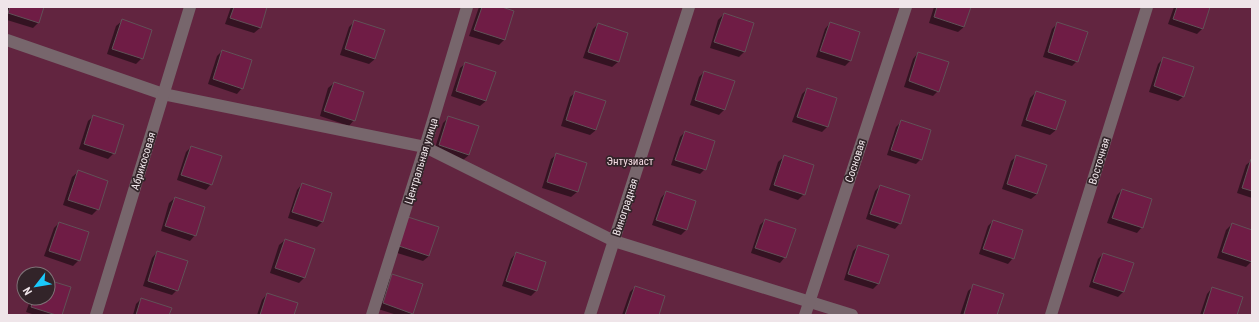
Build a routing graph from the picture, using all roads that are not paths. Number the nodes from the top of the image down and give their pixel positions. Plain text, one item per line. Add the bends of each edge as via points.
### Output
1 (190, 7) edge
2 (467, 7) edge
3 (690, 7) edge
4 (906, 7) edge
5 (1147, 7) edge
6 (7, 40) edge
7 (163, 94) junction
8 (425, 147) junction
9 (614, 241) junction
10 (809, 302) junction
11 (96, 315) edge
12 (372, 315) edge
13 (590, 315) edge
14 (805, 315) edge
15 (852, 315) edge
16 (1051, 315) edge

1 - 7 street, Абрикосовая
2 - 8 street, Центральная улица
3 - 9 street, Виноградная
4 - 10 street, Сосновая
5 - 16 street, Восточная
6 - 7 street
7 - 8 street
7 - 11 street, Абрикосовая
8 - 9 street
8 - 12 street, Центральная улица
9 - 10 street
9 - 13 street, Виноградная
10 - 14 street, Сосновая
10 - 15 street

